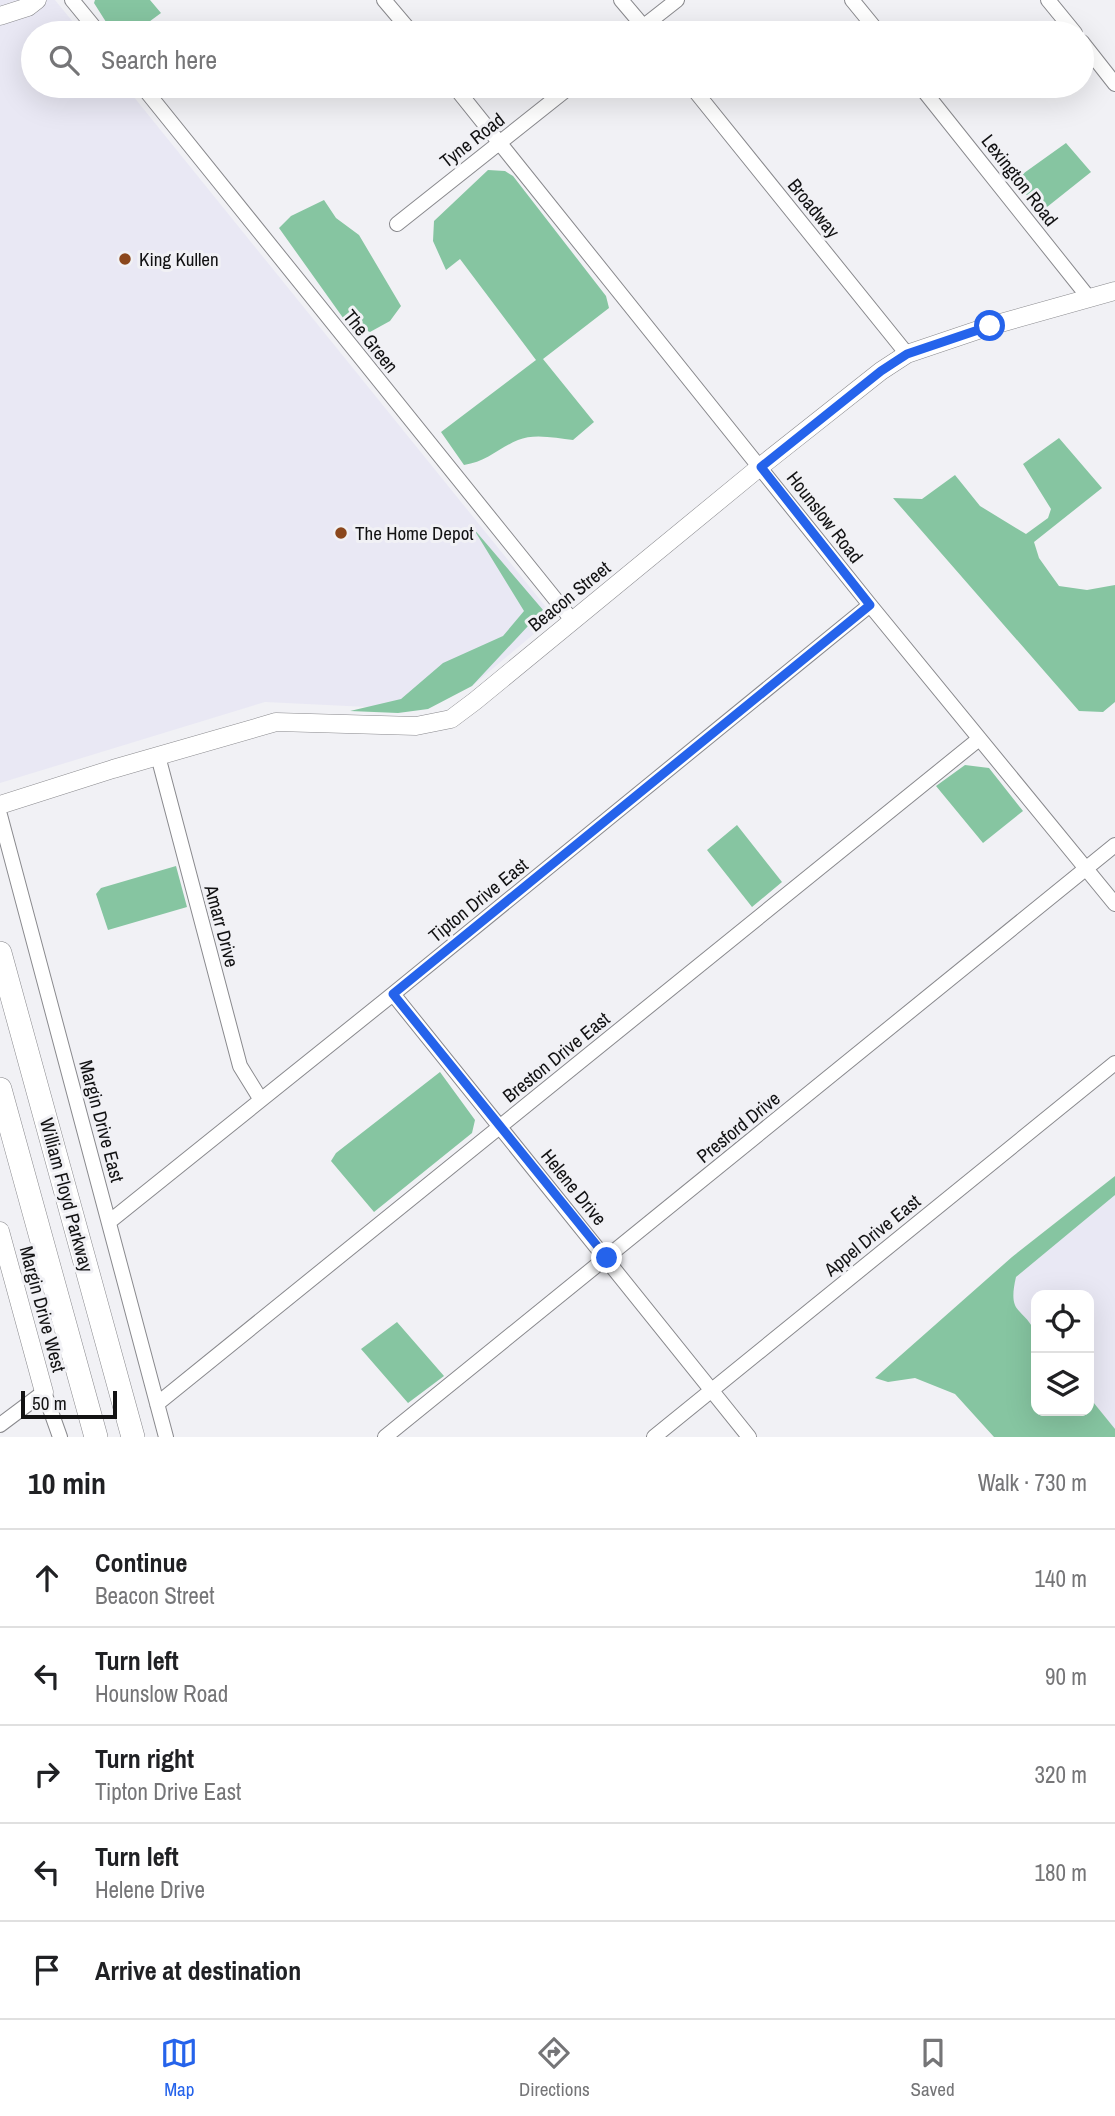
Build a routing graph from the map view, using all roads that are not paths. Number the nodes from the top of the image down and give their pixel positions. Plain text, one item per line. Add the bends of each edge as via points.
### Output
1 (37, 0) edge
2 (72, 0) edge
3 (384, 0) edge
4 (621, 0) edge
5 (677, 0) edge
6 (852, 0) edge
7 (1048, 0) edge
8 (0, 16) edge
9 (90, 21) edge
10 (401, 21) edge
11 (636, 21) edge
12 (654, 21) edge
13 (869, 21) edge
14 (1065, 21) edge
15 (1094, 57) edge
16 (1115, 84) edge
17 (152, 98) edge
18 (464, 98) edge
19 (556, 98) edge
20 (701, 98) edge
21 (930, 98) edge
22 (501, 142) junction
23 (397, 224) dead end
24 (1115, 291) edge
25 (1089, 298) junction
26 (907, 354) junction
27 (761, 467) junction
28 (870, 605) junction
29 (572, 620) junction
30 (979, 738) junction
31 (158, 756) junction
32 (0, 805) edge
33 (0, 815) edge
34 (1115, 845) edge
35 (1086, 869) junction
36 (1115, 904) edge
37 (0, 953) edge
38 (393, 994) junction
39 (1115, 1063) edge
40 (0, 1089) edge
41 (261, 1100) junction
42 (500, 1126) junction
43 (109, 1222) junction
44 (0, 1231) edge
45 (607, 1258) junction
46 (712, 1390) junction
47 (44, 1392) junction
48 (157, 1404) junction
49 (0, 1425) edge
50 (60, 1437) edge
51 (96, 1437) edge
52 (133, 1437) edge
53 (166, 1437) edge
54 (385, 1437) edge
55 (654, 1437) edge
56 (749, 1437) edge

1 - 8 street
2 - 9 street
3 - 10 street
4 - 11 street
5 - 12 street
6 - 13 street
7 - 14 street
15 - 16 street
17 - 29 street, The Green
18 - 22 street, Hounslow Road
19 - 22 street, Tyne Road
20 - 26 street, Broadway
21 - 25 street, Lexington Road
22 - 23 street, Tyne Road
22 - 27 street, Hounslow Road
24 - 25 street, Beacon Street
25 - 26 street, Beacon Street
26 - 27 street, Beacon Street
27 - 28 street, Hounslow Road
27 - 29 street, Beacon Street
28 - 30 street, Hounslow Road
28 - 38 street, Tipton Drive East
29 - 31 street, Beacon Street via 451,719 416,726 276,722
30 - 35 street, Hounslow Road
30 - 42 street, Breston Drive East
31 - 32 street, Beacon Street
31 - 41 street, Amarr Drive via 240,1066
33 - 43 street, Margin Drive East
34 - 35 street, Presford Drive
35 - 36 street, Hounslow Road
35 - 45 street, Presford Drive
37 - 52 highway, William Floyd Parkway
38 - 41 street, Tipton Drive East
38 - 42 street, Helene Drive
39 - 46 street, Appel Drive East
40 - 51 highway, William Floyd Parkway
41 - 43 street, Tipton Drive East
42 - 45 street, Helene Drive
42 - 48 street, Breston Drive East
43 - 48 street, Margin Drive East
44 - 47 street, Margin Drive West
45 - 46 street, Helene Drive
45 - 54 street, Presford Drive
46 - 55 street, Appel Drive East
46 - 56 street, Helene Drive
47 - 49 street
47 - 50 street, Margin Drive West
48 - 53 street, Margin Drive East

